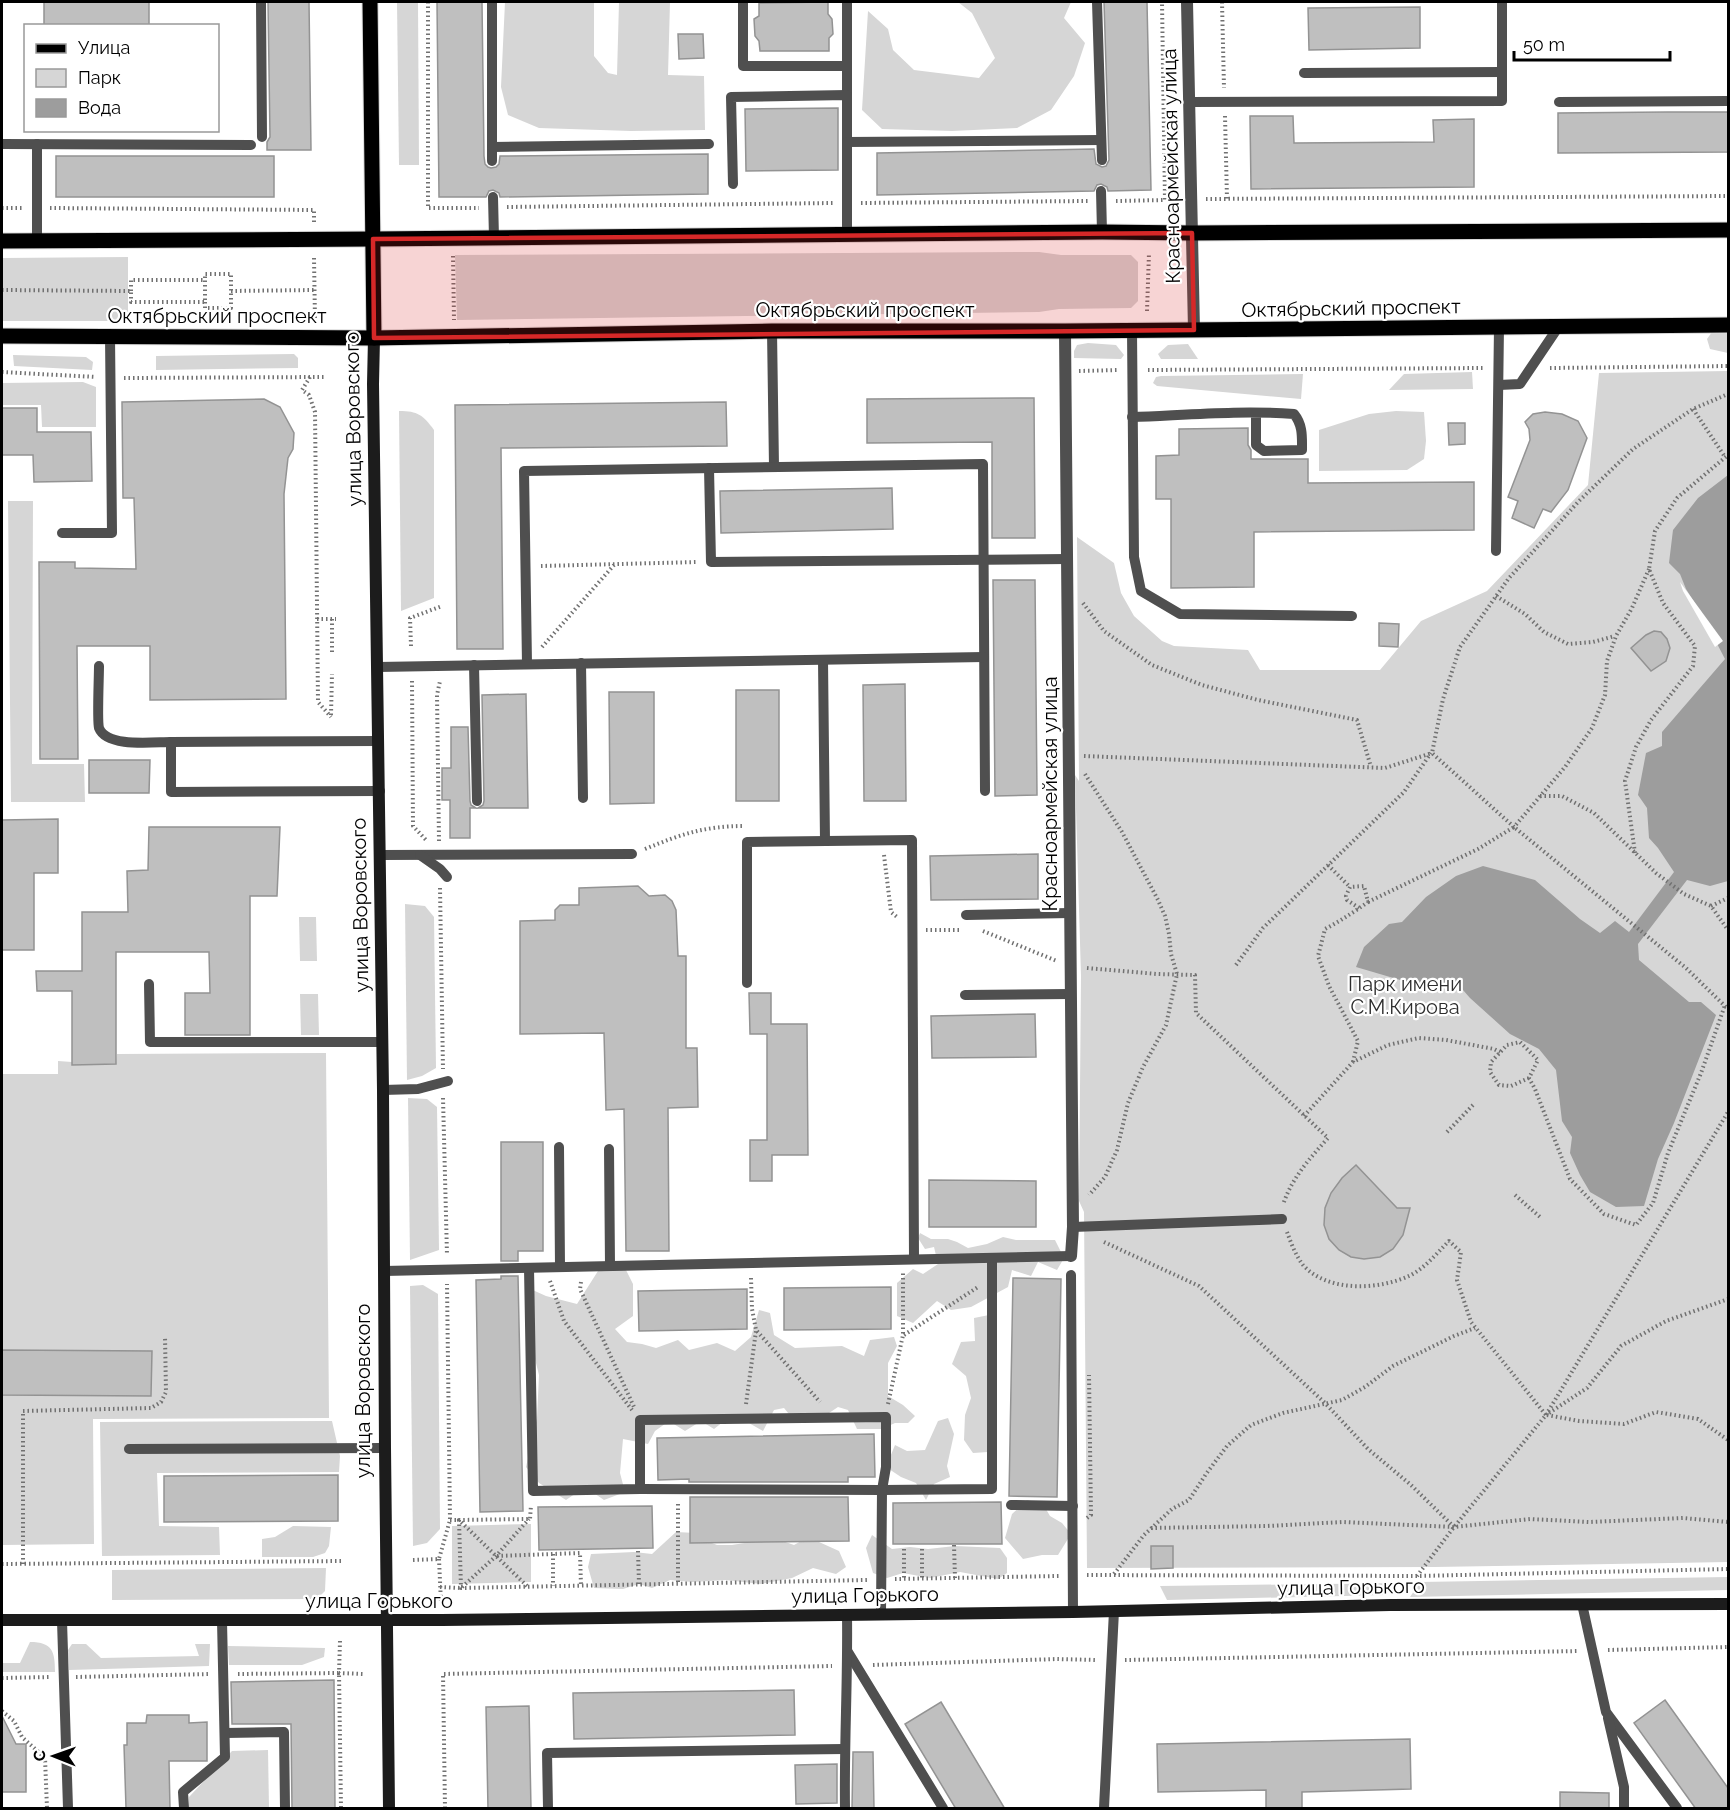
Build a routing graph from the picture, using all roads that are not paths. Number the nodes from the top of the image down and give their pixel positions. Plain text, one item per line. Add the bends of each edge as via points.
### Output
1 (261, 2) edge
2 (370, 2) edge
3 (492, 2) edge
4 (743, 2) edge
5 (847, 2) edge
6 (1097, 2) edge
7 (1187, 2) edge
8 (1502, 2) edge
9 (847, 66) junction
10 (1502, 72) junction
11 (1304, 73) dead end
12 (847, 95) junction
13 (1728, 101) edge
14 (1189, 102) junction
15 (1559, 102) dead end
16 (262, 137) dead end
17 (1101, 140) junction
18 (847, 142) junction
19 (2, 144) edge
20 (37, 144) junction
21 (709, 144) dead end
22 (251, 145) dead end
23 (492, 147) junction
24 (1101, 160) dead end
25 (492, 161) dead end
26 (733, 184) dead end
27 (1101, 196) road end
28 (493, 202) road end
29 (1728, 230) edge
30 (1102, 232) junction
31 (1192, 233) junction
32 (847, 234) junction
33 (494, 238) junction
34 (373, 239) junction
35 (2, 241) edge
36 (37, 241) junction
37 (1728, 325) edge
38 (1559, 326) junction
39 (1499, 327) junction
40 (1194, 330) junction
41 (772, 331) junction
42 (1065, 331) junction
43 (1132, 331) junction
44 (2, 336) edge
45 (110, 336) junction
46 (374, 338) junction
47 (1499, 385) junction
48 (1256, 414) junction
49 (1132, 417) junction
50 (774, 467) junction
51 (709, 468) junction
52 (62, 533) dead end
53 (1497, 551) dead end
54 (1067, 559) junction
55 (984, 560) junction
56 (1352, 616) dead end
57 (984, 657) junction
58 (823, 660) junction
59 (581, 663) junction
60 (527, 664) junction
61 (474, 665) junction
62 (99, 666) dead end
63 (378, 667) junction
64 (379, 741) junction
65 (171, 742) junction
66 (380, 791) junction
67 (985, 791) dead end
68 (583, 798) dead end
69 (477, 801) dead end
70 (825, 841) junction
71 (632, 854) road end
72 (380, 855) junction
73 (420, 855) junction
74 (443, 873) road end
75 (1070, 913) junction
76 (966, 915) dead end
77 (149, 984) dead end
78 (747, 984) dead end
79 (1070, 994) junction
80 (964, 995) dead end
81 (383, 1042) junction
82 (446, 1082) road end
83 (383, 1090) junction
84 (559, 1147) dead end
85 (609, 1149) dead end
86 (1282, 1220) road end
87 (1074, 1227) junction
88 (1071, 1256) joint
89 (992, 1258) junction
90 (909, 1259) junction
91 (610, 1266) junction
92 (560, 1267) junction
93 (529, 1268) junction
94 (384, 1271) junction
95 (1071, 1275) dead end
96 (384, 1448) junction
97 (129, 1449) dead end
98 (640, 1489) junction
99 (882, 1490) junction
100 (1011, 1505) dead end
101 (1073, 1506) junction
102 (1582, 1604) junction
103 (1728, 1604) edge
104 (1114, 1611) junction
105 (1073, 1612) junction
106 (881, 1614) junction
107 (847, 1615) junction
108 (2, 1620) edge
109 (386, 1620) junction
110 (62, 1621) junction
111 (222, 1621) junction
112 (852, 1666) junction
113 (1606, 1712) junction
114 (225, 1732) junction
115 (844, 1749) junction
116 (68, 1809) edge
117 (184, 1809) edge
118 (285, 1809) edge
119 (388, 1809) edge
120 (548, 1809) edge
121 (845, 1809) edge
122 (943, 1809) edge
123 (1104, 1809) edge
124 (1624, 1809) edge
125 (1677, 1809) edge

1 - 16 lane
2 - 34 main road, улица Воровского
3 - 23 lane
4 - 9 lane via 743,66
5 - 9 lane
6 - 17 lane
7 - 14 street, Красноармейская улица
8 - 10 lane
9 - 12 lane
10 - 11 lane
10 - 14 lane via 1502,101
12 - 18 lane
12 - 26 lane via 731,97
13 - 15 lane
14 - 31 street, Красноармейская улица
17 - 18 lane
17 - 24 lane
18 - 32 lane
19 - 20 lane
20 - 22 lane
20 - 36 lane
21 - 23 lane
23 - 25 lane
27 - 30 lane
28 - 33 lane
29 - 31 main road
30 - 31 main road
30 - 32 main road
31 - 40 street, Красноармейская улица
32 - 33 main road
33 - 34 main road
34 - 36 main road
34 - 46 main road, улица Воровского
35 - 36 main road
37 - 38 main road, Октябрьский проспект
38 - 39 main road, Октябрьский проспект
38 - 47 lane via 1520,384
39 - 40 main road, Октябрьский проспект
39 - 47 lane
40 - 43 main road, Октябрьский проспект
41 - 42 main road, Октябрьский проспект
41 - 46 main road, Октябрьский проспект
41 - 50 lane
42 - 43 main road, Октябрьский проспект
42 - 54 street, Красноармейская улица
43 - 49 lane
44 - 45 main road, Октябрьский проспект
45 - 46 main road, Октябрьский проспект
45 - 52 lane via 112,533
46 - 63 street, улица Воровского
47 - 53 lane
48 - 48 lane via 1294,414 1302,430 1302,450 1264,451 1256,445
48 - 49 lane
49 - 56 lane via 1134,557 1141,591 1180,614
50 - 51 lane
50 - 55 lane via 983,464
51 - 55 lane via 711,562
51 - 60 lane via 524,471
54 - 55 lane
54 - 75 street, Красноармейская улица
55 - 57 lane
57 - 58 lane
57 - 67 lane
58 - 59 lane
58 - 70 lane
59 - 60 lane
59 - 68 lane
60 - 61 lane
61 - 63 lane
61 - 69 lane
62 - 65 lane via 99,728 108,739
63 - 64 street, улица Воровского
64 - 65 lane
64 - 66 street, улица Воровского
65 - 66 lane via 171,792
66 - 72 street, улица Воровского
70 - 78 lane via 747,842
70 - 90 lane via 912,840
71 - 73 lane
72 - 73 lane
72 - 81 street, улица Воровского
73 - 74 lane
75 - 76 lane
75 - 79 street, Красноармейская улица
77 - 81 lane via 150,1042
79 - 80 lane
79 - 87 street, Красноармейская улица
81 - 83 street, улица Воровского
82 - 83 lane via 418,1089
83 - 94 street, улица Воровского
84 - 92 lane
85 - 91 lane
86 - 87 lane
87 - 88 street, Красноармейская улица
88 - 89 lane
89 - 90 lane
89 - 99 lane via 992,1489
90 - 91 lane
91 - 92 lane
92 - 93 lane
93 - 94 lane
93 - 98 lane via 533,1491
94 - 96 street, улица Воровского
95 - 101 lane
96 - 97 lane
96 - 109 street, улица Воровского
98 - 99 lane
98 - 99 lane via 640,1420 886,1417
99 - 106 lane
100 - 101 lane
101 - 105 lane
102 - 103 street, улица Горького
102 - 104 street, улица Горького
102 - 113 lane
104 - 105 street, улица Горького
104 - 123 lane
105 - 106 street, улица Горького
106 - 107 street, улица Горького
107 - 109 street, улица Горького
107 - 112 lane
108 - 110 street, улица Горького
109 - 111 street, улица Горького
109 - 119 street, улица Воровского
110 - 111 street, улица Горького
110 - 116 lane
111 - 114 lane
112 - 115 lane
112 - 122 lane
113 - 124 lane via 1624,1787
113 - 125 lane
114 - 117 lane via 225,1757 183,1792
114 - 118 lane via 284,1732
115 - 120 lane via 547,1753
115 - 121 lane

